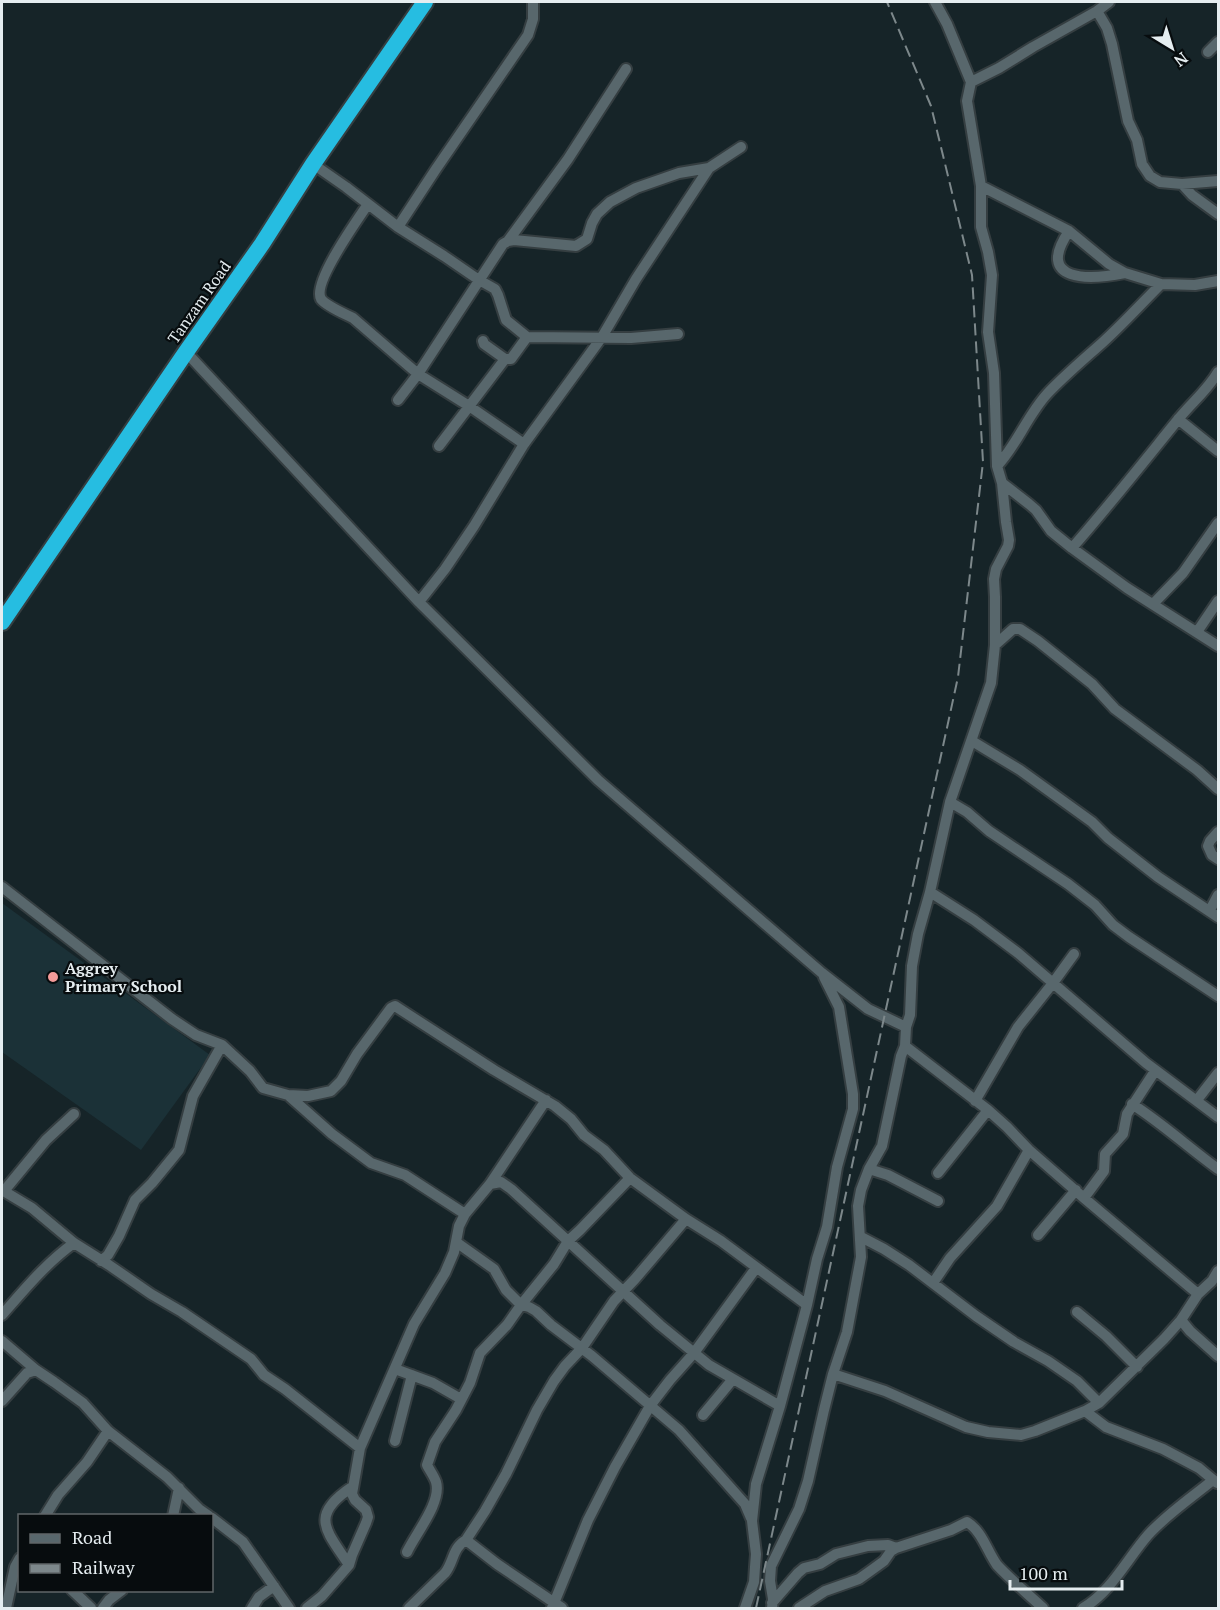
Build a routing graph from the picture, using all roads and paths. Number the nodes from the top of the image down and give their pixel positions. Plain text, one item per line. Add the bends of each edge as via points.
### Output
1 (425, 2) edge
2 (533, 2) edge
3 (935, 2) edge
4 (1109, 2) edge
5 (1097, 11) junction
6 (1218, 42) edge
7 (1208, 52) dead end
8 (626, 69) dead end
9 (971, 82) junction
10 (741, 147) dead end
11 (313, 164) junction
12 (710, 168) junction
13 (1218, 181) edge
14 (1182, 184) junction
15 (981, 186) junction
16 (368, 204) junction
17 (1218, 214) edge
18 (398, 228) junction
19 (1069, 231) junction
20 (508, 241) junction
21 (1125, 273) junction
22 (479, 280) junction
23 (1218, 281) edge
24 (1161, 284) junction
25 (678, 334) dead end
26 (527, 336) junction
27 (602, 337) junction
28 (483, 341) dead end
29 (186, 352) junction
30 (506, 359) junction
31 (1218, 372) edge
32 (418, 374) junction
33 (398, 400) dead end
34 (469, 405) junction
35 (1178, 419) junction
36 (524, 444) junction
37 (439, 446) dead end
38 (1218, 451) edge
39 (997, 466) junction
40 (1002, 483) junction
41 (1218, 523) edge
42 (1072, 548) junction
43 (1218, 601) edge
44 (419, 602) junction
45 (1153, 604) junction
46 (2, 622) edge
47 (1197, 632) junction
48 (995, 645) junction
49 (1218, 645) edge
50 (972, 741) junction
51 (1218, 789) edge
52 (950, 802) junction
53 (1218, 832) edge
54 (1218, 859) edge
55 (2, 887) edge
56 (930, 892) junction
57 (1218, 895) edge
58 (1214, 913) edge
59 (1074, 954) dead end
60 (822, 973) junction
61 (1053, 983) junction
62 (1218, 996) edge
63 (906, 1027) junction
64 (222, 1045) junction
65 (904, 1046) junction
66 (1155, 1071) junction
67 (1218, 1073) edge
68 (288, 1095) junction
69 (546, 1100) junction
70 (1197, 1100) junction
71 (975, 1101) junction
72 (1132, 1104) junction
73 (988, 1110) junction
74 (74, 1114) dead end
75 (1218, 1117) edge
76 (1029, 1150) junction
77 (869, 1169) junction
78 (1218, 1169) edge
79 (938, 1173) dead end
80 (630, 1178) junction
81 (490, 1184) junction
82 (3, 1190) edge
83 (1080, 1194) junction
84 (938, 1201) dead end
85 (465, 1214) junction
86 (686, 1219) junction
87 (1038, 1234) dead end
88 (861, 1237) junction
89 (568, 1241) junction
90 (456, 1242) junction
91 (74, 1243) junction
92 (101, 1260) junction
93 (756, 1268) junction
94 (1218, 1271) edge
95 (933, 1283) junction
96 (624, 1292) junction
97 (1198, 1294) junction
98 (521, 1305) junction
99 (807, 1305) junction
100 (1077, 1312) dead end
101 (2, 1315) edge
102 (1181, 1320) junction
103 (2, 1341) edge
104 (582, 1348) junction
105 (694, 1353) junction
106 (1218, 1356) edge
107 (1137, 1367) junction
108 (395, 1369) junction
109 (36, 1370) junction
110 (833, 1374) junction
111 (412, 1375) junction
112 (733, 1379) junction
113 (461, 1399) junction
114 (2, 1401) edge
115 (1099, 1403) junction
116 (650, 1406) junction
117 (780, 1406) junction
118 (1085, 1410) junction
119 (703, 1415) dead end
120 (108, 1431) junction
121 (395, 1441) dead end
122 (360, 1448) junction
123 (1216, 1482) edge
124 (352, 1487) junction
125 (179, 1488) junction
126 (46, 1514) edge
127 (173, 1514) edge
128 (207, 1514) edge
129 (213, 1518) edge
130 (752, 1521) junction
131 (466, 1540) junction
132 (896, 1548) junction
133 (407, 1552) dead end
134 (18, 1561) edge
135 (350, 1565) junction
136 (274, 1586) junction
137 (74, 1592) edge
138 (119, 1592) edge
139 (772, 1606) edge
140 (556, 1607) edge
141 (6, 1608) edge
142 (91, 1608) edge
143 (103, 1608) edge
144 (252, 1608) edge
145 (290, 1608) edge
146 (308, 1608) edge
147 (409, 1608) edge
148 (745, 1608) edge
149 (799, 1608) edge
150 (1042, 1608) edge
151 (1083, 1608) edge

1 - 11 highway, Tanzam Road
2 - 18 street via 528,35
3 - 9 street
4 - 5 street
5 - 9 street
5 - 14 street via 1112,44 1125,111 1142,164 1155,180
6 - 7 street
8 - 20 street via 568,159
9 - 15 street via 967,101
10 - 12 street
11 - 16 street
11 - 29 highway, Tanzam Road
12 - 20 street via 679,173 610,201 597,214 587,239 576,246
12 - 27 street
13 - 14 street
14 - 17 street
15 - 19 street
15 - 39 street via 981,226 992,275 988,332 994,373
16 - 18 street
16 - 32 street via 328,268 319,293 322,301 353,318
18 - 22 street
19 - 21 street
19 - 21 street via 1059,254 1063,272 1104,277
20 - 22 street
21 - 24 street
22 - 26 street via 497,292 506,320
22 - 32 street
23 - 24 street
24 - 39 street via 1048,394
25 - 27 street
26 - 27 street
26 - 30 street via 513,357
27 - 36 street
28 - 30 street
29 - 44 street
29 - 46 highway, Tanzam Road
30 - 34 street
31 - 35 street
32 - 33 street
32 - 34 street
34 - 36 street
34 - 37 street
35 - 38 street
35 - 42 street
36 - 44 street via 474,526
39 - 40 street
40 - 42 street via 1036,510 1051,531
40 - 48 street via 1010,540 994,579
41 - 45 street via 1183,573
42 - 45 street
43 - 47 street
44 - 60 street via 598,780
45 - 47 street
47 - 49 street
48 - 50 street via 991,684
48 - 51 street via 1013,629 1020,629
50 - 52 street
50 - 58 street via 1020,770 1092,822 1158,877
52 - 56 street
52 - 62 street via 1068,884 1129,937
53 - 54 street via 1208,846
55 - 64 street via 172,1019 196,1035
56 - 61 street via 974,920
56 - 63 street via 912,966
57 - 58 street
59 - 61 street
60 - 63 street via 868,1009
60 - 99 street via 839,1007 853,1109
61 - 66 street
61 - 71 street via 1018,1026
63 - 65 street
64 - 68 street via 263,1088
64 - 92 street via 193,1096 179,1150 135,1200 119,1236
65 - 71 street
65 - 77 street via 882,1146
66 - 70 street
66 - 72 street
67 - 70 street
68 - 69 street via 331,1091 395,1006
68 - 85 street via 371,1162 405,1175
69 - 80 street via 571,1119
69 - 81 street
70 - 75 street
71 - 73 street
72 - 78 street
72 - 83 street via 1123,1134 1105,1154 1104,1171
73 - 76 street
73 - 79 street
74 - 82 street
76 - 83 street
76 - 95 street via 997,1206
77 - 84 street
77 - 88 street via 858,1206
80 - 86 street
80 - 89 street
81 - 85 street
81 - 89 street via 501,1182 511,1189
82 - 91 street
83 - 87 street
83 - 97 street
85 - 90 street
86 - 93 street
86 - 96 street
88 - 95 street
88 - 110 street via 847,1332
89 - 96 street
89 - 98 street
90 - 98 street via 494,1269
90 - 108 street via 445,1274 414,1324
91 - 92 street
91 - 101 street via 36,1276
92 - 122 street via 251,1359 264,1376
93 - 99 street
93 - 105 street
94 - 97 street
95 - 115 street via 1014,1342 1077,1381
96 - 104 street
96 - 105 street
97 - 102 street
98 - 104 street via 536,1311
98 - 113 street via 480,1353
99 - 117 street
100 - 107 street
102 - 106 street
102 - 107 street
103 - 109 street
104 - 116 street
104 - 131 street via 554,1381 501,1484
105 - 112 street
105 - 116 street
107 - 115 street
108 - 111 street
108 - 122 street
109 - 114 street via 27,1373
109 - 120 street via 83,1403
110 - 118 street via 885,1391 966,1427 988,1432 1021,1435
110 - 139 street via 799,1509 771,1566
111 - 113 street
111 - 121 street
112 - 117 street
112 - 119 street
113 - 133 street via 432,1448 427,1465 437,1484 437,1496
115 - 118 street
116 - 130 street via 679,1430 745,1503
116 - 140 street via 592,1513
117 - 130 street via 756,1484
118 - 123 street via 1106,1426 1199,1468
120 - 125 street
120 - 126 street
122 - 124 street
123 - 151 street via 1184,1503 1150,1534 1102,1593
124 - 135 street via 353,1497 368,1517
124 - 135 street via 328,1509 326,1524
125 - 127 street
125 - 128 street
129 - 136 street via 243,1542
130 - 148 street via 754,1582
131 - 140 street
131 - 147 street via 456,1549 445,1574
132 - 139 street via 868,1546 804,1568
132 - 149 street via 859,1579 825,1591
132 - 150 street via 967,1522 997,1564
134 - 141 street
135 - 146 street
136 - 144 street
136 - 145 street
137 - 142 street
138 - 143 street

